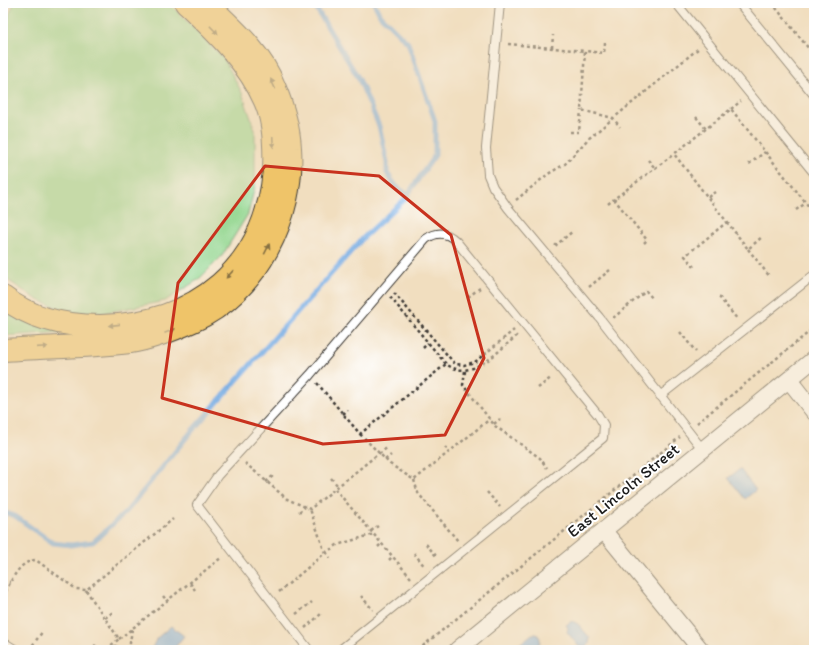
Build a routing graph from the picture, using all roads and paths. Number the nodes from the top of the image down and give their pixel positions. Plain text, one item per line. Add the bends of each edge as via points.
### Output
1 (186, 3) edge
2 (206, 3) edge
3 (500, 3) edge
4 (676, 3) edge
5 (739, 3) edge
6 (773, 3) edge
7 (553, 35) dead end
8 (708, 42) junction
9 (496, 43) junction
10 (605, 43) dead end
11 (552, 48) junction
12 (585, 52) junction
13 (814, 55) edge
14 (814, 95) edge
15 (581, 110) junction
16 (696, 117) dead end
17 (613, 118) junction
18 (620, 126) dead end
19 (706, 129) junction
20 (570, 132) dead end
21 (765, 152) junction
22 (674, 154) junction
23 (648, 160) dead end
24 (750, 164) dead end
25 (655, 168) junction
26 (814, 173) edge
27 (715, 192) dead end
28 (708, 197) junction
29 (614, 199) junction
30 (806, 203) junction
31 (608, 204) dead end
32 (507, 207) junction
33 (796, 210) dead end
34 (814, 213) edge
35 (727, 222) junction
36 (573, 231) dead end
37 (762, 237) dead end
38 (644, 243) dead end
39 (748, 249) junction
40 (546, 253) junction
41 (694, 267) dead end
42 (610, 270) dead end
43 (814, 275) edge
44 (770, 278) dead end
45 (385, 287) junction
46 (580, 294) junction
47 (3, 297) edge
48 (719, 298) dead end
49 (653, 299) dead end
50 (605, 324) junction
51 (525, 325) junction
52 (430, 328) dead end
53 (814, 328) edge
54 (745, 329) junction
55 (426, 331) junction
56 (680, 332) dead end
57 (428, 343) junction
58 (423, 348) dead end
59 (3, 350) edge
60 (814, 360) edge
61 (703, 361) junction
62 (446, 364) junction
63 (561, 370) junction
64 (465, 371) junction
65 (310, 375) junction
66 (788, 380) junction
67 (538, 388) dead end
68 (660, 396) junction
69 (348, 410) dead end
70 (814, 412) edge
71 (343, 414) junction
72 (490, 419) junction
73 (500, 419) dead end
74 (494, 424) junction
75 (695, 425) dead end
76 (360, 434) junction
77 (680, 437) dead end
78 (388, 447) dead end
79 (445, 447) dead end
80 (703, 450) junction
81 (449, 452) junction
82 (378, 454) junction
83 (391, 455) dead end
84 (236, 456) junction
85 (385, 460) junction
86 (274, 476) dead end
87 (554, 477) junction
88 (331, 478) dead end
89 (414, 480) junction
90 (266, 482) junction
91 (336, 488) junction
92 (487, 492) dead end
93 (305, 507) junction
94 (310, 509) junction
95 (299, 512) dead end
96 (507, 516) junction
97 (173, 519) dead end
98 (378, 526) dead end
99 (604, 531) junction
100 (373, 532) junction
101 (382, 544) junction
102 (426, 544) dead end
103 (378, 547) dead end
104 (465, 549) junction
105 (232, 550) junction
106 (326, 553) junction
107 (414, 553) dead end
108 (393, 556) junction
109 (330, 558) dead end
110 (389, 560) dead end
111 (444, 566) junction
112 (432, 576) junction
113 (3, 581) edge
114 (10, 583) junction
115 (190, 583) junction
116 (419, 586) junction
117 (14, 587) dead end
118 (86, 590) junction
119 (195, 590) dead end
120 (163, 596) dead end
121 (361, 596) dead end
122 (3, 597) edge
123 (270, 599) junction
124 (167, 601) junction
125 (312, 602) dead end
126 (113, 612) dead end
127 (321, 614) dead end
128 (105, 618) junction
129 (380, 618) junction
130 (288, 622) junction
131 (132, 629) junction
132 (43, 631) dead end
133 (297, 634) junction
134 (120, 639) junction
135 (3, 642) edge
136 (94, 645) dead end
137 (108, 648) junction
138 (16, 650) edge
139 (29, 650) edge
140 (101, 650) edge
141 (105, 650) edge
142 (128, 650) edge
143 (310, 650) edge
144 (340, 650) edge
145 (418, 650) edge
146 (457, 650) edge
147 (701, 650) edge

1 -> 47 highway via 215,31 250,74 266,102 273,132 274,159 267,212 242,262 220,285 196,302 170,315 140,322 79,326 52,322
59 -> 2 highway via 131,342 164,333 194,321 222,305 244,283 262,259 285,204 290,174 287,132 274,85 259,59 240,36
3 - 9 lane
4 - 8 lane
5 - 14 lane
6 - 13 path
7 - 11 path
8 - 17 path
8 - 26 lane
9 - 11 path
9 - 32 lane via 486,161 493,187
10 - 12 path via 604,53
11 - 12 path
12 - 15 path
15 - 17 path
15 - 20 path via 579,132
16 - 19 path
17 - 18 path
17 - 32 path via 588,139 565,164 548,174
19 - 21 path via 731,109
19 - 22 path
21 - 24 path
21 - 30 path
22 - 25 path
22 - 28 path
23 - 25 path
25 - 29 path
27 - 28 path
28 - 35 path
29 - 31 path
29 - 38 path via 647,240
30 - 33 path
30 - 34 path
32 - 40 lane
35 - 39 path
35 - 41 path via 685,256
36 - 40 path
37 - 39 path
39 - 44 path
40 - 46 lane
42 - 46 path
43 - 54 lane
45 - 51 lane via 426,238 436,234 447,234 456,240
45 - 55 path
45 - 57 path
45 - 65 lane
46 - 50 lane
48 - 54 path
49 - 50 path via 646,291
50 - 68 lane
51 - 55 path via 475,362 464,365 455,364 449,359
51 - 63 lane
51 - 64 path via 477,367
52 - 55 path
53 - 75 path
54 - 61 lane
56 - 61 path
57 - 58 path
57 - 62 path
60 - 66 street, East Lincoln Street
61 - 68 lane
62 - 64 path via 454,370
62 - 76 path
63 - 67 path
63 - 87 lane via 602,420 604,432 603,438
64 - 72 path via 463,385
65 - 71 path
65 - 84 lane
66 - 70 street
66 - 80 street, East Lincoln Street
68 - 80 lane
69 - 71 path
71 - 76 path
72 - 74 path
72 - 81 path
73 - 74 path
74 - 87 path via 540,458
76 - 82 path
77 - 145 path
78 - 82 path
79 - 81 path
80 - 99 street, East Lincoln Street
81 - 89 path
82 - 85 path
82 - 91 path
83 - 85 path
84 - 90 path
84 - 105 lane via 218,475 197,505
85 - 89 path
86 - 90 path
87 - 96 lane
88 - 91 path
89 - 104 path via 417,494
90 - 93 path via 287,499
91 - 94 path
91 - 100 path
92 - 96 path
93 - 94 path
93 - 95 path
94 - 106 path
96 - 104 lane
97 - 118 path
98 - 100 path
99 - 146 street, East Lincoln Street
99 - 147 street
100 - 101 path
100 - 106 path via 337,545
101 - 103 path
101 - 108 path
102 - 111 path
104 - 111 lane
105 - 115 path
105 - 123 lane
106 - 109 path
106 - 123 path
107 - 112 path
108 - 110 path
108 - 116 path
111 - 112 lane
112 - 116 lane
113 - 114 path
114 - 117 path
114 - 118 path via 25,563 36,560 76,589
114 - 122 path
115 - 119 path
115 - 124 path
116 - 129 lane
118 - 128 path
120 - 124 path
121 - 129 path
123 - 130 lane
124 - 131 path
125 - 130 path
126 - 128 path
127 - 133 path
128 - 134 path
129 - 144 lane
130 - 133 lane
131 - 134 path
131 - 142 path
132 - 139 path
133 - 143 lane
134 - 137 path
135 - 138 lane
136 - 140 path
137 - 141 path
137 - 142 path via 115,646

